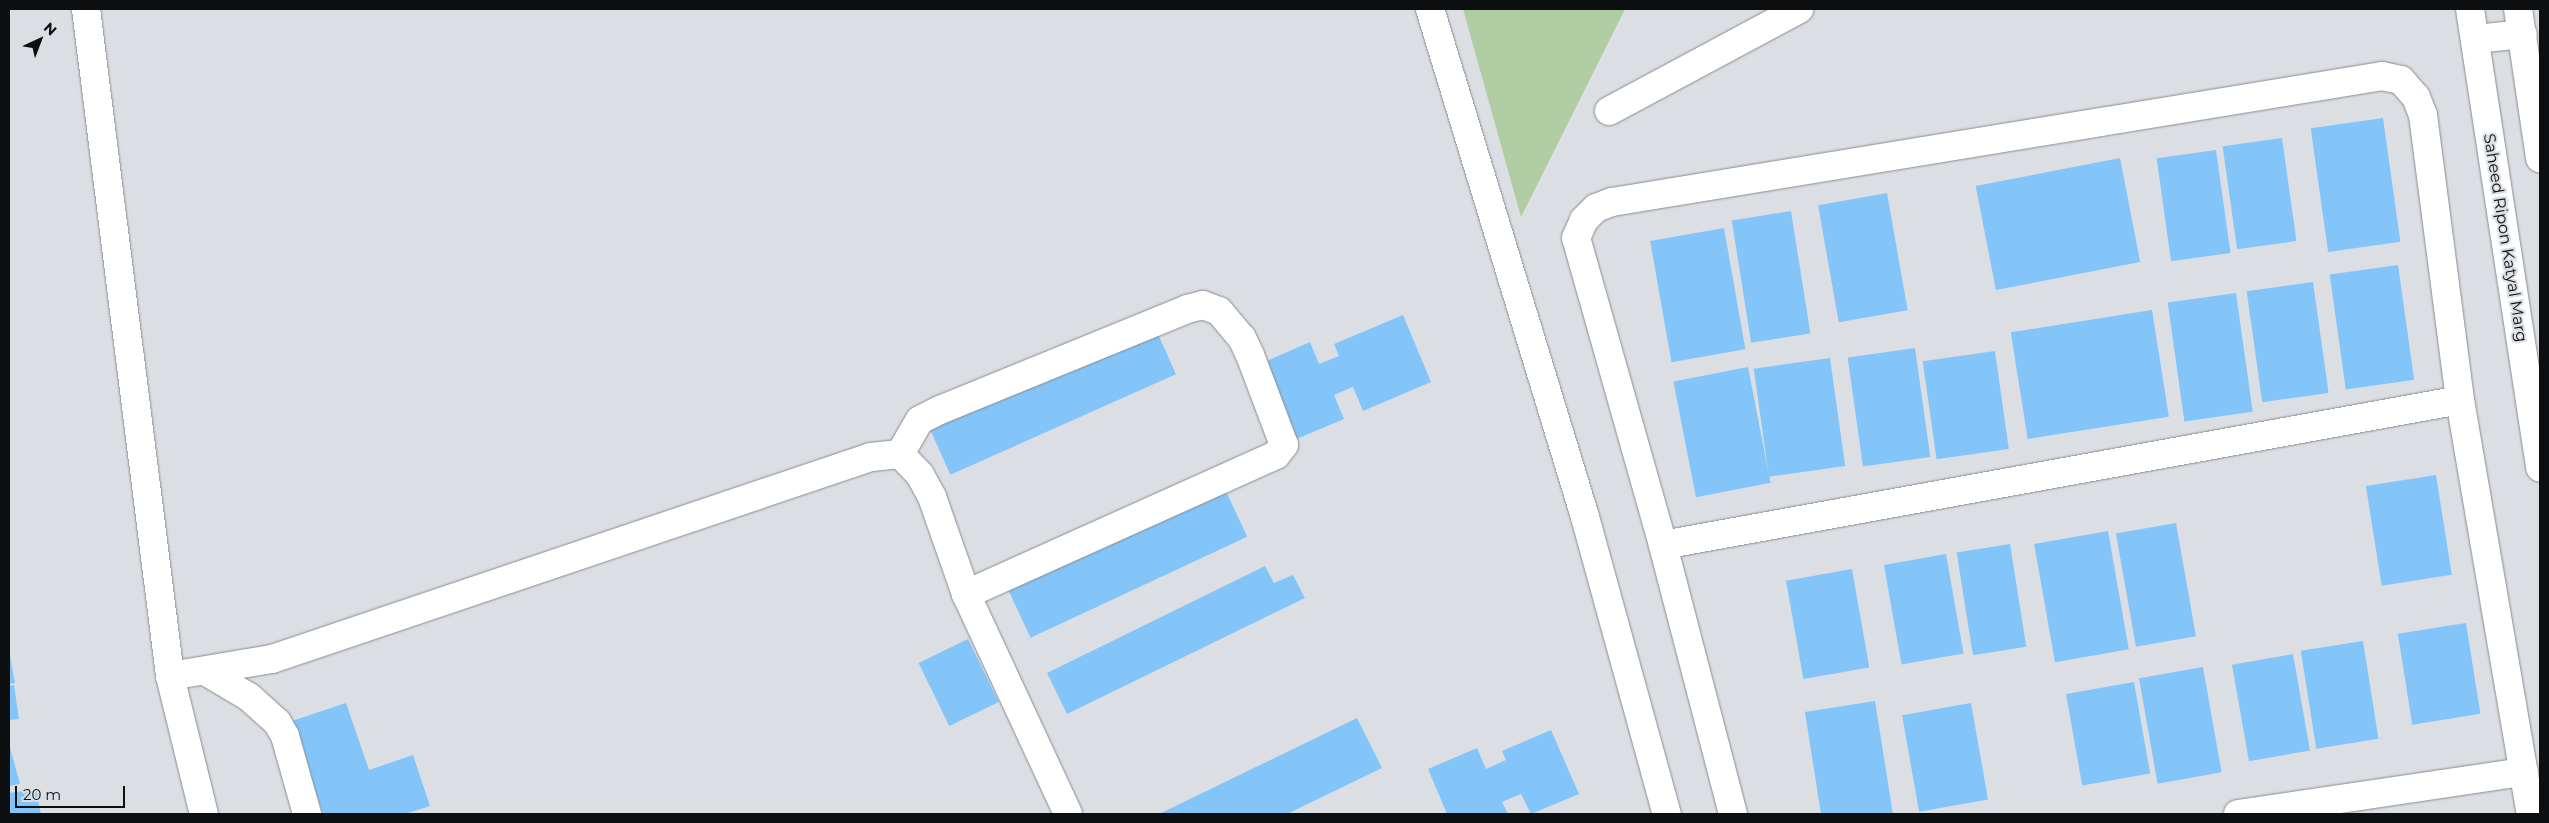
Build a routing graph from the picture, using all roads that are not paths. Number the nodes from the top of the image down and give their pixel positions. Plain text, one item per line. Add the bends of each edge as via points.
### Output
1 (86, 9) edge
2 (1430, 9) edge
3 (1799, 9) edge
4 (2470, 9) edge
5 (2520, 21) edge
6 (2475, 39) junction
7 (1609, 111) dead end
8 (2540, 158) edge
9 (2460, 400) junction
10 (900, 454) junction
11 (2540, 468) edge
12 (1663, 545) junction
13 (966, 594) junction
14 (205, 671) junction
15 (170, 676) junction
16 (2524, 772) junction
17 (204, 814) edge
18 (307, 814) edge
19 (1068, 814) edge
20 (1667, 814) edge
21 (1733, 814) edge
22 (2238, 814) edge
23 (2531, 814) edge

1 - 15 street
2 - 20 street via 1586,517
3 - 7 street
4 - 6 street, Saheed Ripon Katyal Marg
5 - 6 street
5 - 8 street
6 - 11 street, Saheed Ripon Katyal Marg
9 - 12 street
9 - 12 street via 2423,115 2416,97 2402,80 2382,76 1612,202 1596,208 1584,220 1576,238
9 - 16 street
10 - 13 street via 920,475 932,497
10 - 13 street via 920,420 1187,309 1203,305 1219,311 1242,338 1284,445 1276,455
10 - 14 street via 871,457 272,660
12 - 21 street
13 - 19 street
14 - 15 street
14 - 18 street via 249,697 277,722 286,736
15 - 17 street
16 - 22 street
16 - 23 street

